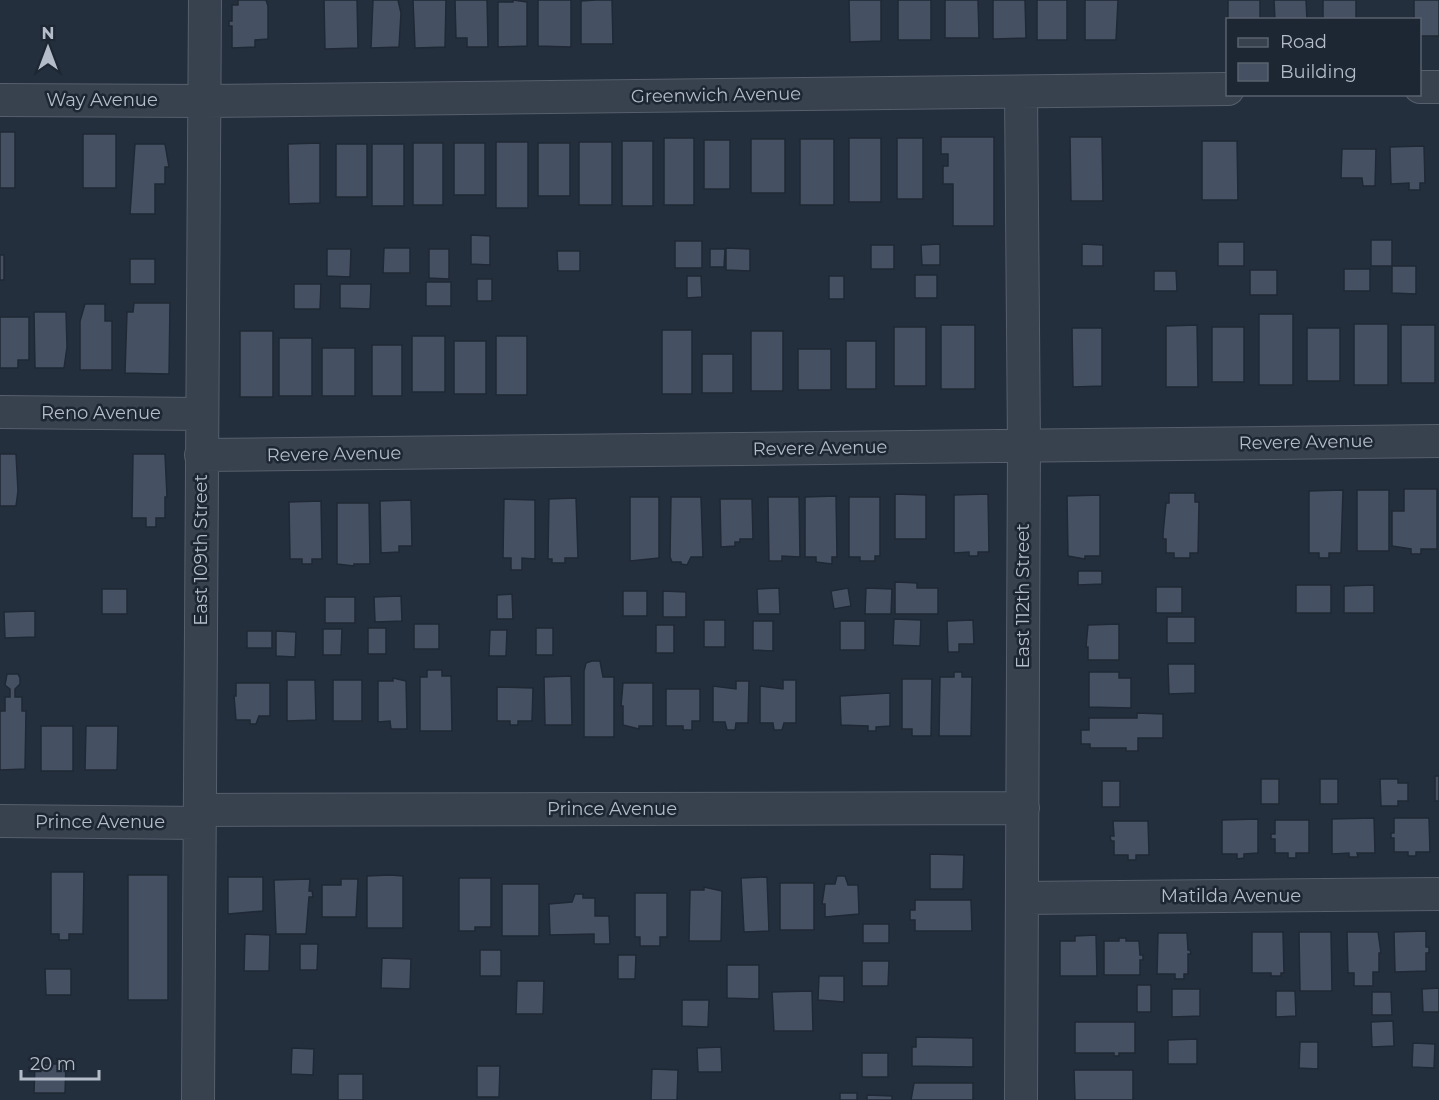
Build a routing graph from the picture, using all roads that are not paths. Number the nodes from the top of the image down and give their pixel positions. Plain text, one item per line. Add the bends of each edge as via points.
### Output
1 (205, 0) edge
2 (1421, 87) edge
3 (1439, 87) edge
4 (1226, 89) edge
5 (1021, 92) junction
6 (0, 100) edge
7 (204, 101) junction
8 (0, 412) edge
9 (201, 414) junction
10 (1439, 441) edge
11 (1024, 445) junction
12 (201, 455) junction
13 (1023, 808) junction
14 (201, 816) junction
15 (0, 821) edge
16 (1439, 894) edge
17 (1022, 898) junction
18 (198, 1100) edge
19 (1021, 1100) edge

1 - 7 street, East 109th Street
2 - 3 street
4 - 5 street, Greenwich Avenue
5 - 7 street, Greenwich Avenue
5 - 11 street, East 112th Street
6 - 7 street, Way Avenue
7 - 9 street, East 109th Street
8 - 9 street, Reno Avenue
9 - 12 street, East 109th Street
10 - 11 street, Revere Avenue
11 - 12 street, Revere Avenue
11 - 13 street, East 112th Street
12 - 14 street, East 109th Street
13 - 14 street, Prince Avenue
13 - 17 street, East 112th Street
14 - 15 street, Prince Avenue
14 - 18 street, East 109th Street
16 - 17 street, Matilda Avenue
17 - 19 street, East 112th Street

